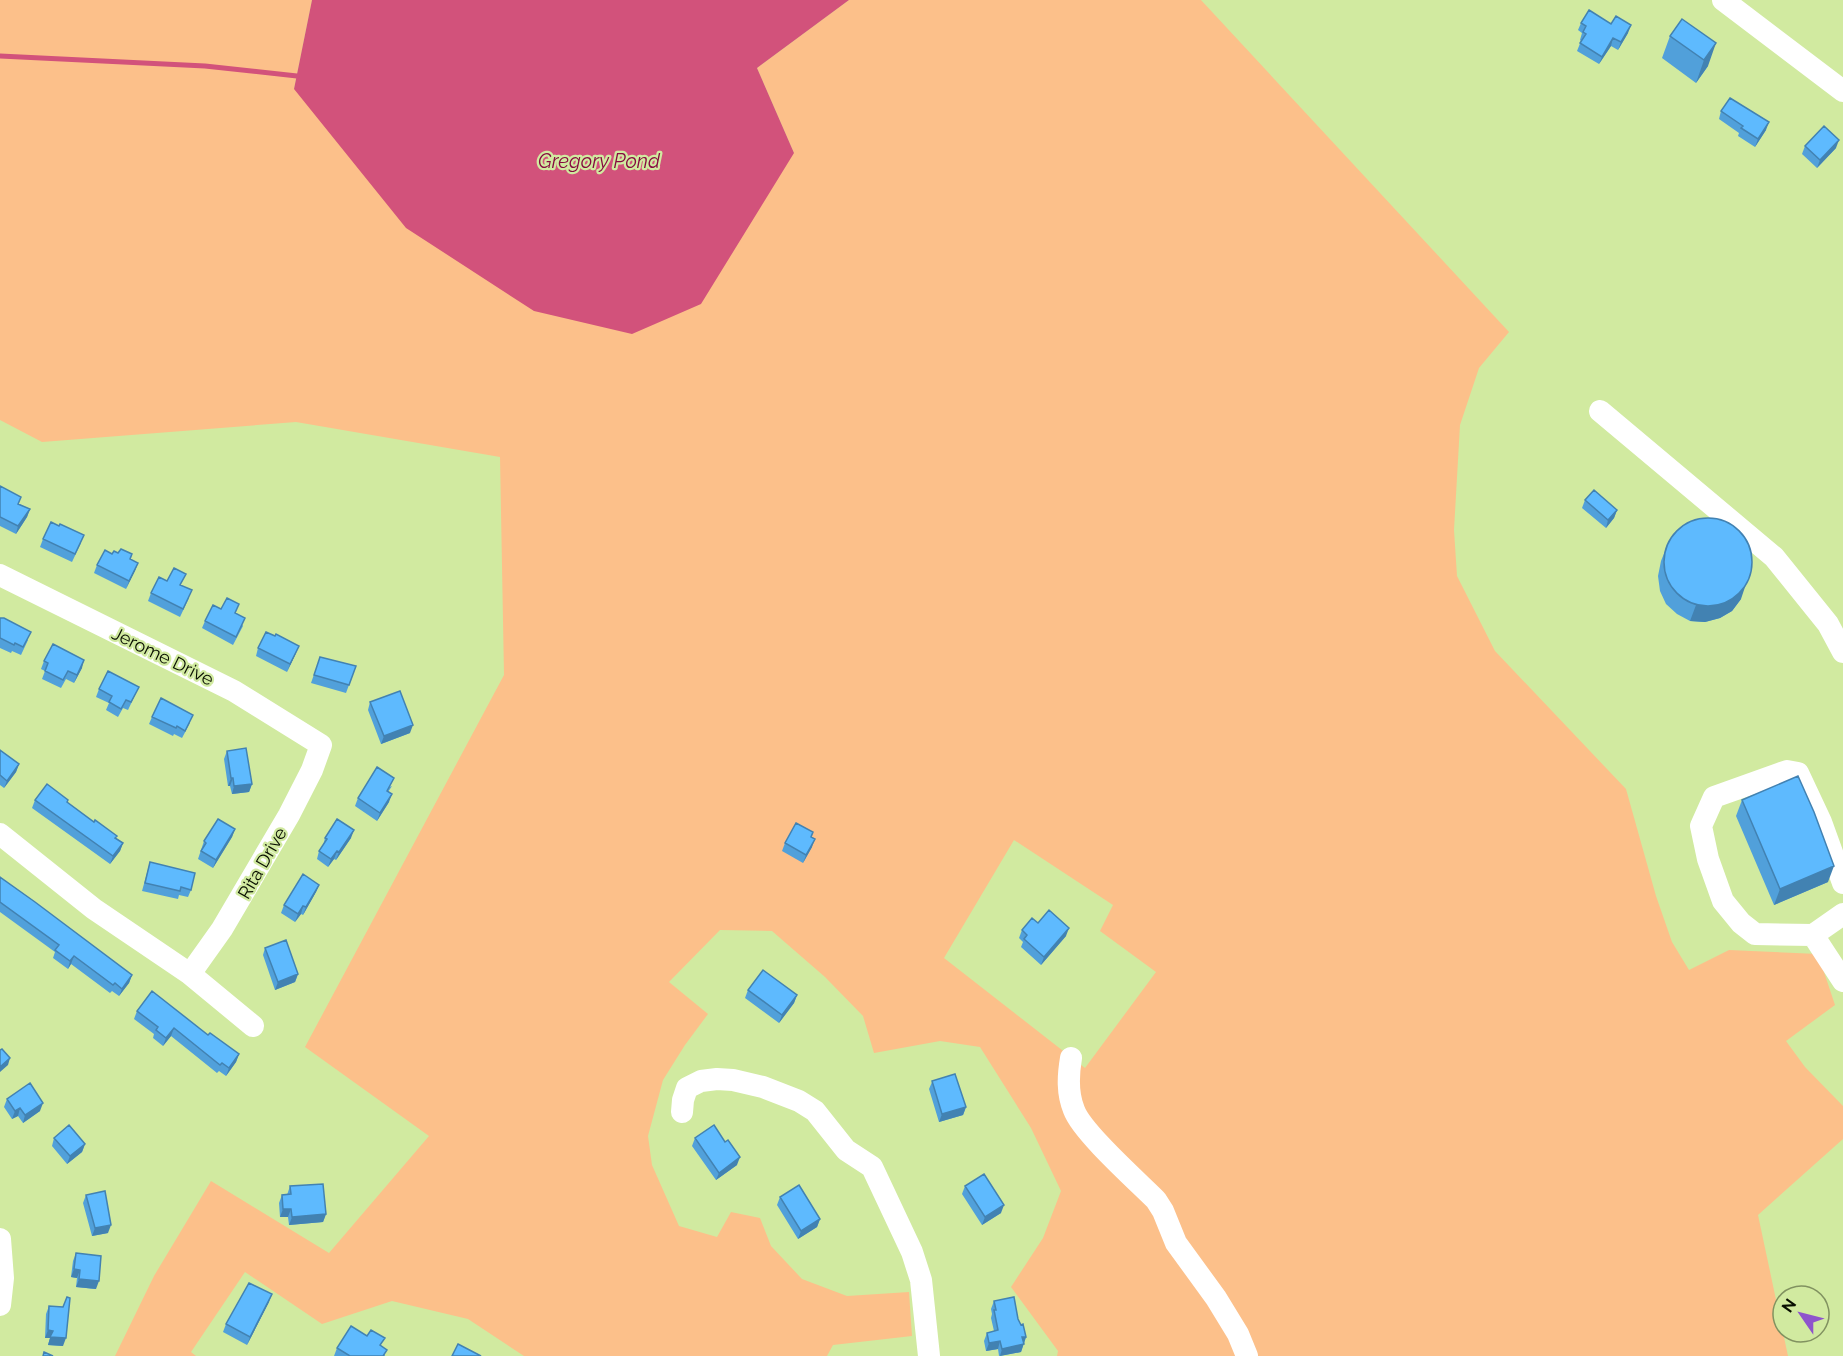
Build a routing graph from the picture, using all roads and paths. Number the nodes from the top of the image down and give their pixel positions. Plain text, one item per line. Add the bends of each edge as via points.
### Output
1 (1723, 0) edge
2 (1843, 91) edge
3 (1600, 411) dead end
4 (0, 575) edge
5 (1843, 652) edge
6 (321, 745) joint
7 (0, 834) edge
8 (1843, 883) edge
9 (1843, 915) edge
10 (1813, 935) junction
11 (190, 974) junction
12 (1843, 981) edge
13 (253, 1026) dead end
14 (1071, 1058) dead end
15 (682, 1112) dead end
16 (0, 1239) edge
17 (0, 1305) edge
18 (929, 1356) edge
19 (1247, 1356) edge

1 - 2 street
3 - 5 street via 1774,557 1828,624
4 - 6 street, Jerome Drive via 234,691
6 - 11 street, Rita Drive via 290,815 222,929
7 - 11 street via 94,909
8 - 10 street via 1798,773 1787,771 1714,797 1701,826 1723,901 1755,934
9 - 10 street
10 - 12 street
11 - 13 street
14 - 19 street via 1069,1092 1074,1112 1156,1200 1176,1243 1216,1298
15 - 18 street via 690,1085 717,1079 764,1087 815,1111 846,1150 872,1167 921,1280
16 - 17 street

